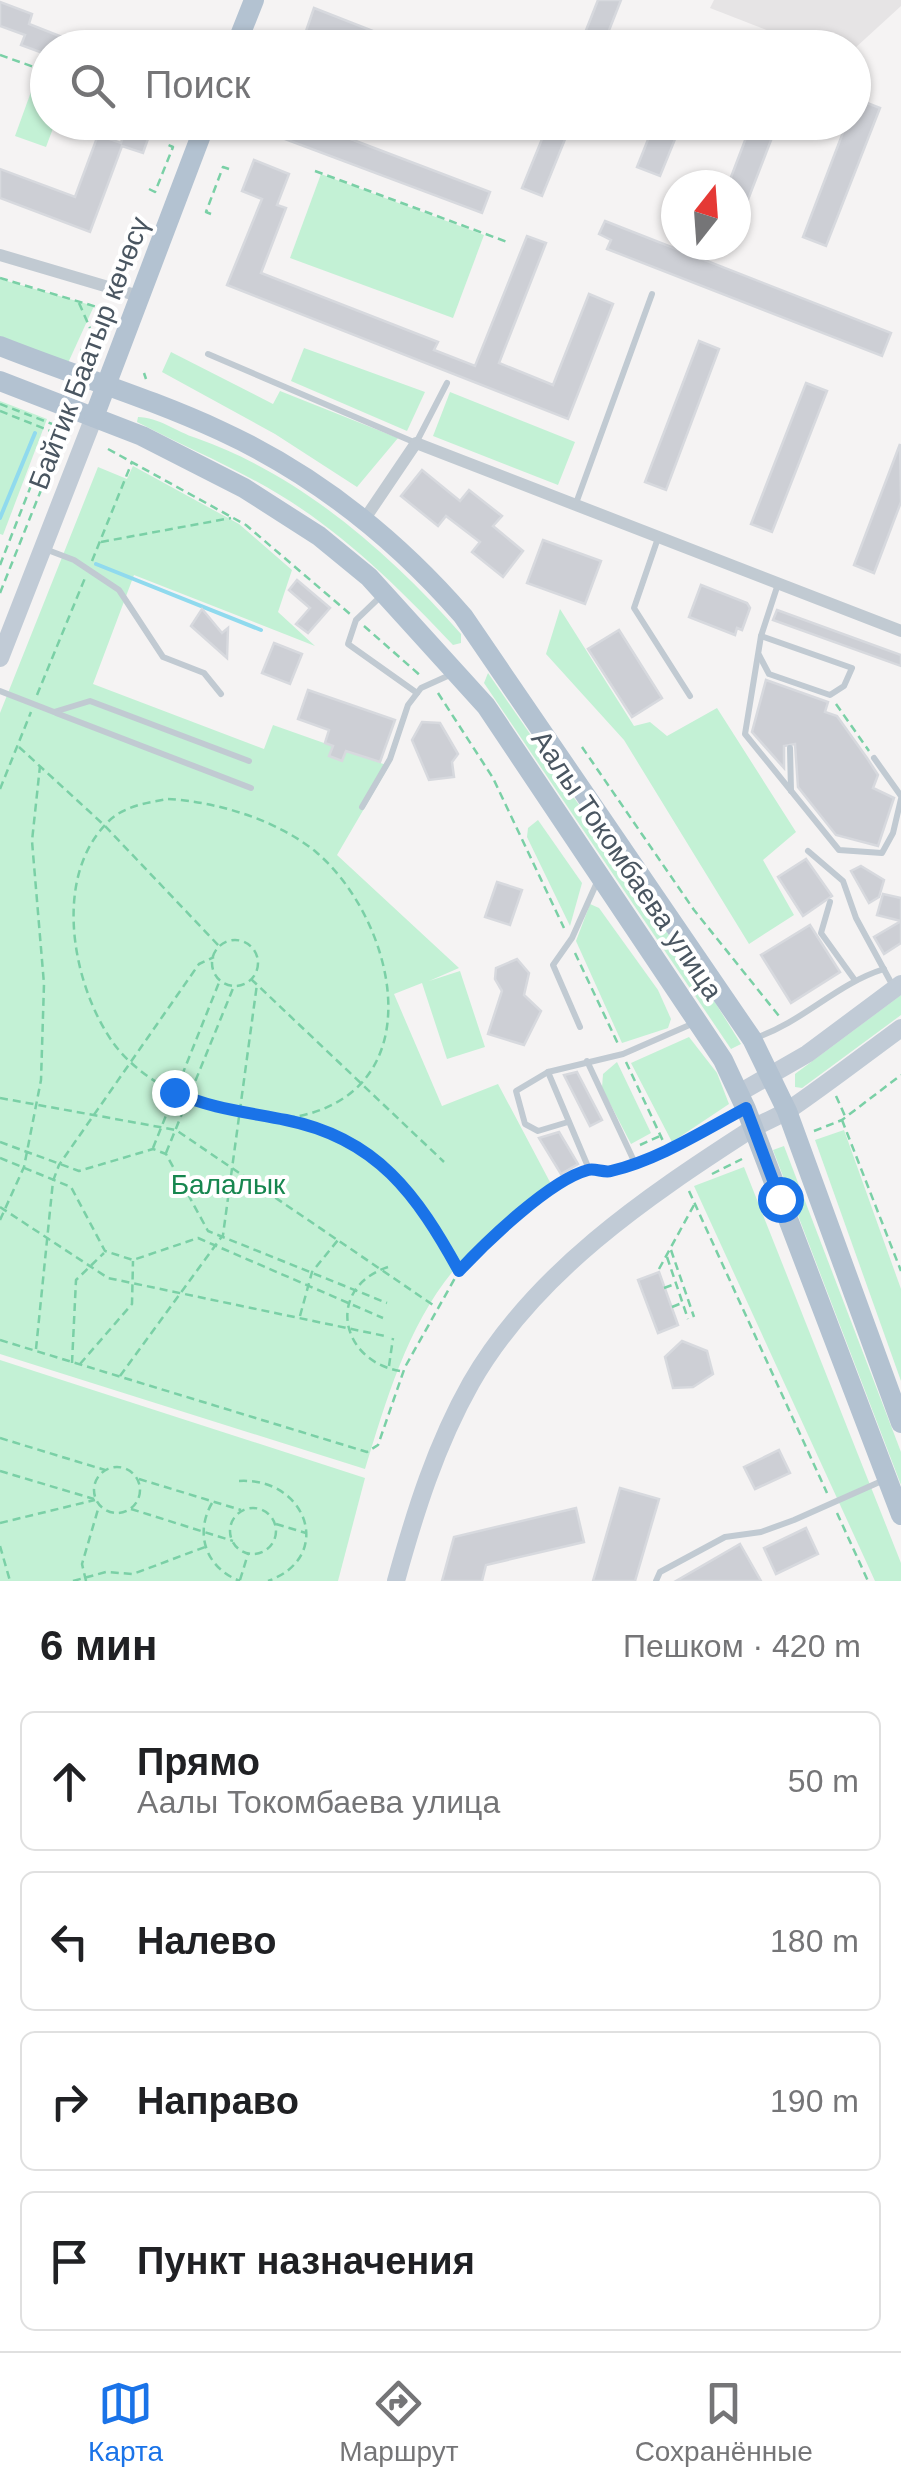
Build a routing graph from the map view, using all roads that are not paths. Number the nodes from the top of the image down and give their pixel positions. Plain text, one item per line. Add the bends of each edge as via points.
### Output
1 (254, 0) edge
2 (242, 30) edge
3 (199, 140) edge
4 (0, 255) edge
5 (652, 294) dead end
6 (142, 297) junction
7 (0, 346) edge
8 (208, 354) dead end
9 (0, 381) edge
10 (448, 383) dead end
11 (107, 386) junction
12 (94, 417) junction
13 (416, 443) junction
14 (574, 507) junction
15 (364, 520) junction
16 (658, 538) junction
17 (44, 548) junction
18 (778, 584) junction
19 (385, 592) junction
20 (901, 630) edge
21 (761, 636) junction
22 (489, 650) junction
23 (759, 655) junction
24 (0, 658) edge
25 (457, 670) junction
26 (0, 690) edge
27 (417, 693) junction
28 (220, 694) dead end
29 (690, 696) dead end
30 (54, 712) junction
31 (790, 748) dead end
32 (874, 758) road end
33 (249, 761) dead end
34 (251, 788) dead end
35 (790, 793) junction
36 (901, 798) edge
37 (362, 807) dead end
38 (808, 851) dead end
39 (601, 874) junction
40 (830, 902) dead end
41 (884, 969) junction
42 (854, 978) junction
43 (898, 986) edge
44 (700, 1021) junction
45 (580, 1027) dead end
46 (901, 1028) edge
47 (752, 1039) junction
48 (588, 1061) junction
49 (548, 1072) junction
50 (771, 1076) junction
51 (746, 1110) junction
52 (786, 1112) junction
53 (568, 1122) junction
54 (634, 1161) junction
55 (901, 1423) edge
56 (887, 1479) junction
57 (901, 1516) edge
58 (396, 1581) edge
59 (656, 1581) edge

1 - 2 main road
3 - 6 main road, Байтик Баатыр көчөсү
4 - 6 street
5 - 14 lane
6 - 11 main road, Байтик Баатыр көчөсү
7 - 11 main road, Аалы Токомбаева улица
8 - 13 lane
9 - 12 main road, Аалы Токомбаева улица
10 - 13 lane
11 - 12 main road, Байтик Баатыр көчөсү
11 - 15 main road, Аалы Токомбаева улица via 221,431
12 - 17 main road, Байтик Баатыр көчөсү
12 - 19 main road, Аалы Токомбаева улица via 285,512
13 - 14 street
13 - 15 street
14 - 16 street
15 - 22 main road, Аалы Токомбаева улица via 429,578
16 - 18 street
16 - 29 lane via 634,608
17 - 24 main road, Байтик Баатыр көчөсү
17 - 28 lane via 119,590 163,657 204,673
18 - 20 street
18 - 21 lane
19 - 25 main road, Аалы Токомбаева улица
19 - 27 lane via 356,620 348,644
21 - 23 lane
21 - 23 lane via 852,668 844,686 830,695 769,674
22 - 25 main road
22 - 47 main road, Аалы Токомбаева улица
23 - 35 lane via 745,734
25 - 27 lane
25 - 39 main road, Аалы Токомбаева улица
26 - 30 lane
27 - 37 lane
30 - 33 lane via 90,701
30 - 34 lane
31 - 35 lane
32 - 36 lane
35 - 36 lane via 839,850 862,855 882,853
38 - 41 lane via 838,873
39 - 44 main road, Аалы Токомбаева улица
39 - 45 lane via 554,972
40 - 42 lane via 821,933
41 - 42 lane
41 - 43 lane
42 - 47 lane via 788,1027
43 - 50 main road
44 - 48 lane via 623,1054
44 - 51 main road, Аалы Токомбаева улица
46 - 52 main road
47 - 50 main road, Аалы Токомбаева улица
48 - 49 lane
48 - 54 lane
49 - 53 lane
49 - 53 lane via 516,1091 525,1124 538,1131
50 - 51 main road
50 - 52 main road, Аалы Токомбаева улица
51 - 52 main road
51 - 54 lane
51 - 56 main road, Аалы Токомбаева улица
51 - 58 main road via 575,1258 514,1322 453,1417 420,1496
52 - 55 main road, Аалы Токомбаева улица
53 - 54 lane via 590,1169 608,1172
56 - 57 main road, Аалы Токомбаева улица
56 - 59 lane via 761,1532 725,1536 660,1572

